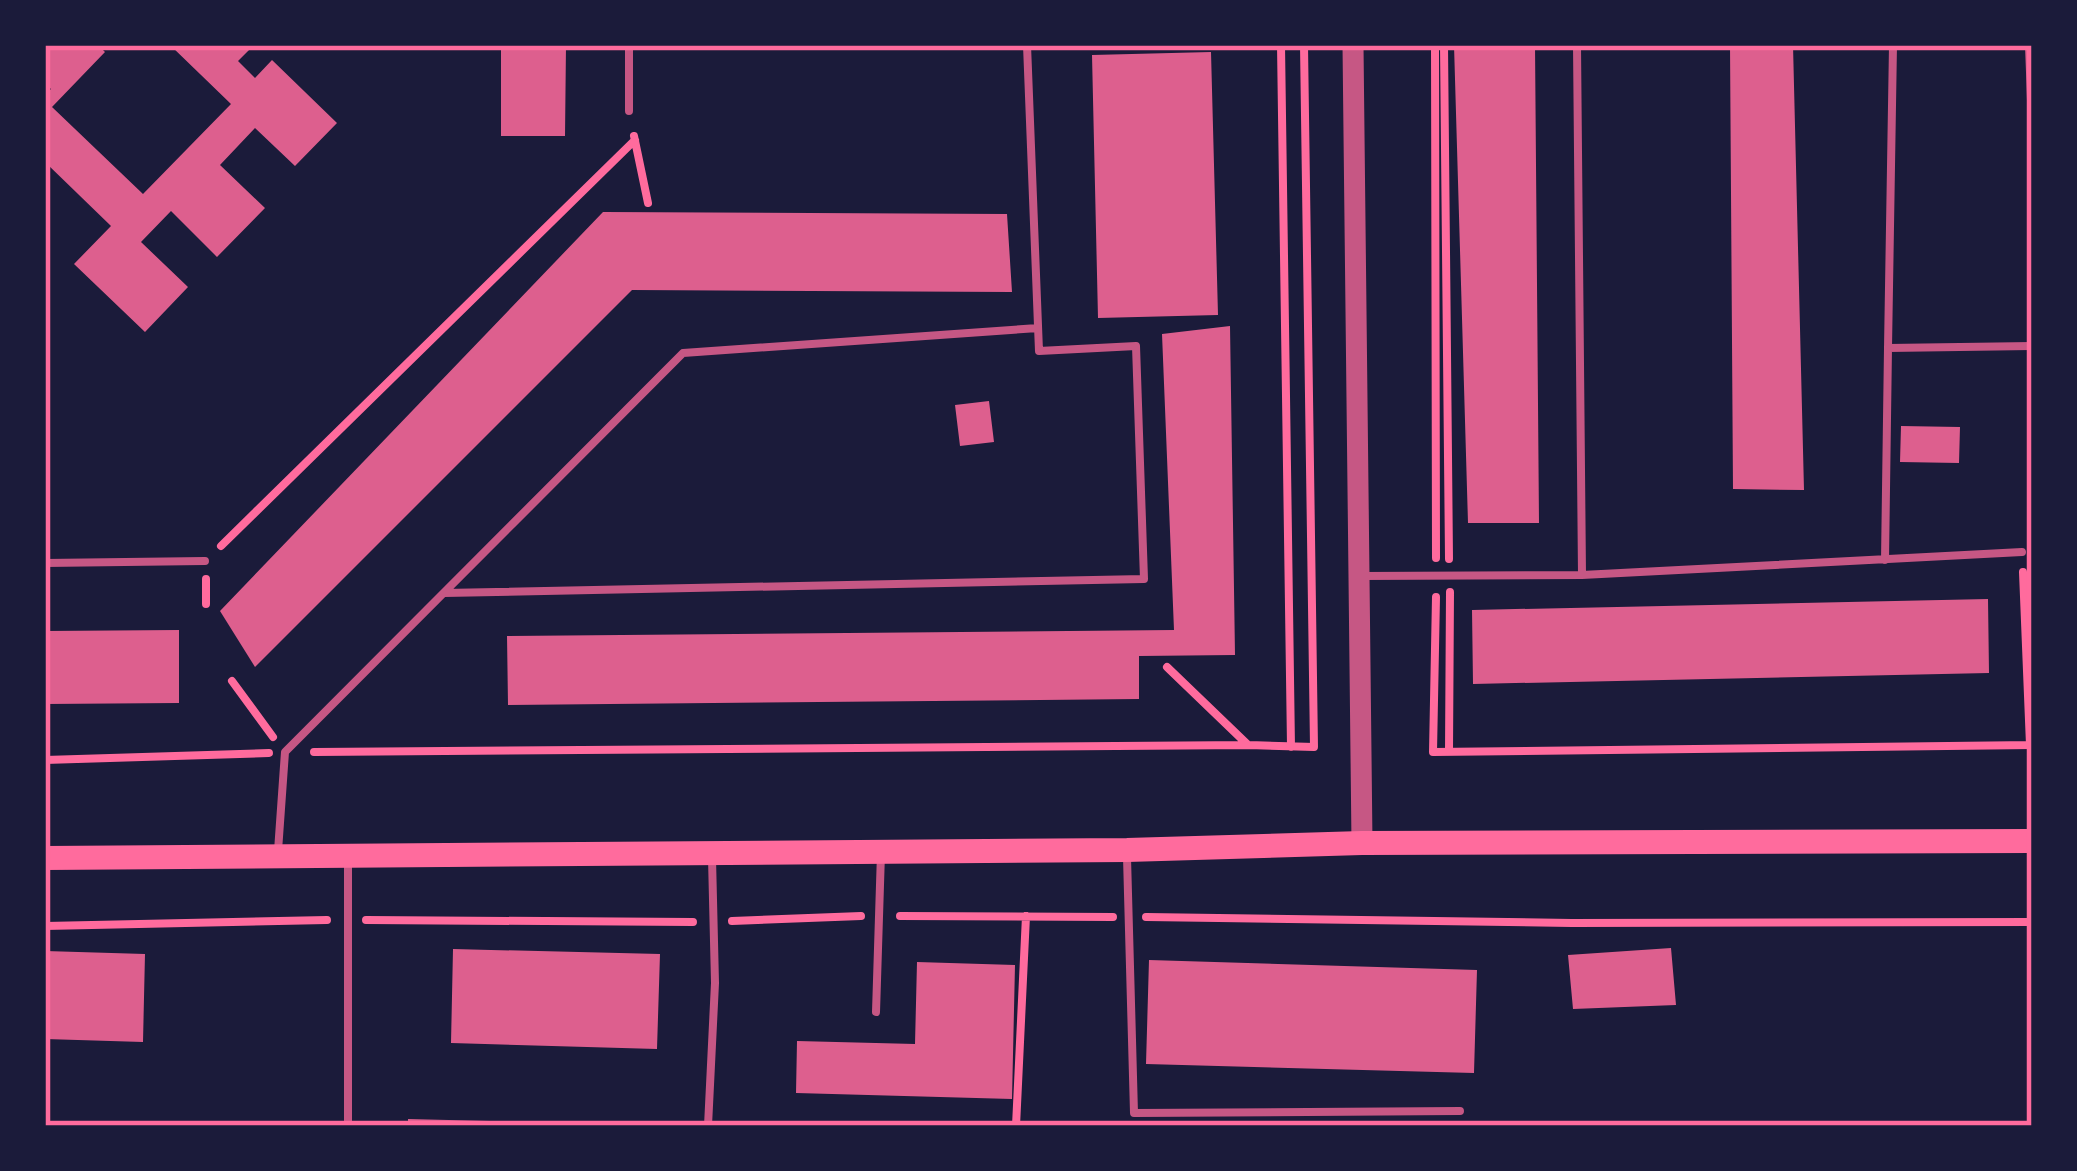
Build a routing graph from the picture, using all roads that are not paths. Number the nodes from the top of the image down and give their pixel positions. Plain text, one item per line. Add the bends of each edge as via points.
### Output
1 (629, 45) edge
2 (1027, 45) edge
3 (1353, 45) edge
4 (1577, 45) edge
5 (1893, 45) edge
6 (629, 111) dead end
7 (1038, 328) junction
8 (2032, 346) edge
9 (1888, 348) junction
10 (2022, 552) road end
11 (1885, 560) junction
12 (206, 561) road end
13 (45, 563) edge
14 (1582, 574) junction
15 (1360, 576) junction
16 (444, 592) junction
17 (2032, 841) edge
18 (1362, 843) junction
19 (1127, 850) junction
20 (881, 852) junction
21 (712, 853) junction
22 (278, 856) junction
23 (347, 857) junction
24 (45, 858) edge
25 (876, 1012) dead end
26 (1460, 1111) dead end
27 (348, 1126) edge
28 (707, 1126) edge

1 - 6 lane
2 - 7 lane
3 - 15 street
4 - 14 lane
5 - 9 lane
7 - 16 lane via 683,353
7 - 16 lane via 1039,351 1136,346 1144,579
8 - 9 lane
9 - 11 lane
10 - 11 lane
11 - 14 lane
12 - 13 lane
14 - 15 lane
15 - 18 street
16 - 22 lane via 285,752
17 - 18 main road
18 - 19 main road
19 - 20 main road
19 - 26 lane via 1134,1113
20 - 21 main road
20 - 25 lane
21 - 23 main road
21 - 28 lane
22 - 23 main road
22 - 24 main road
23 - 27 lane

